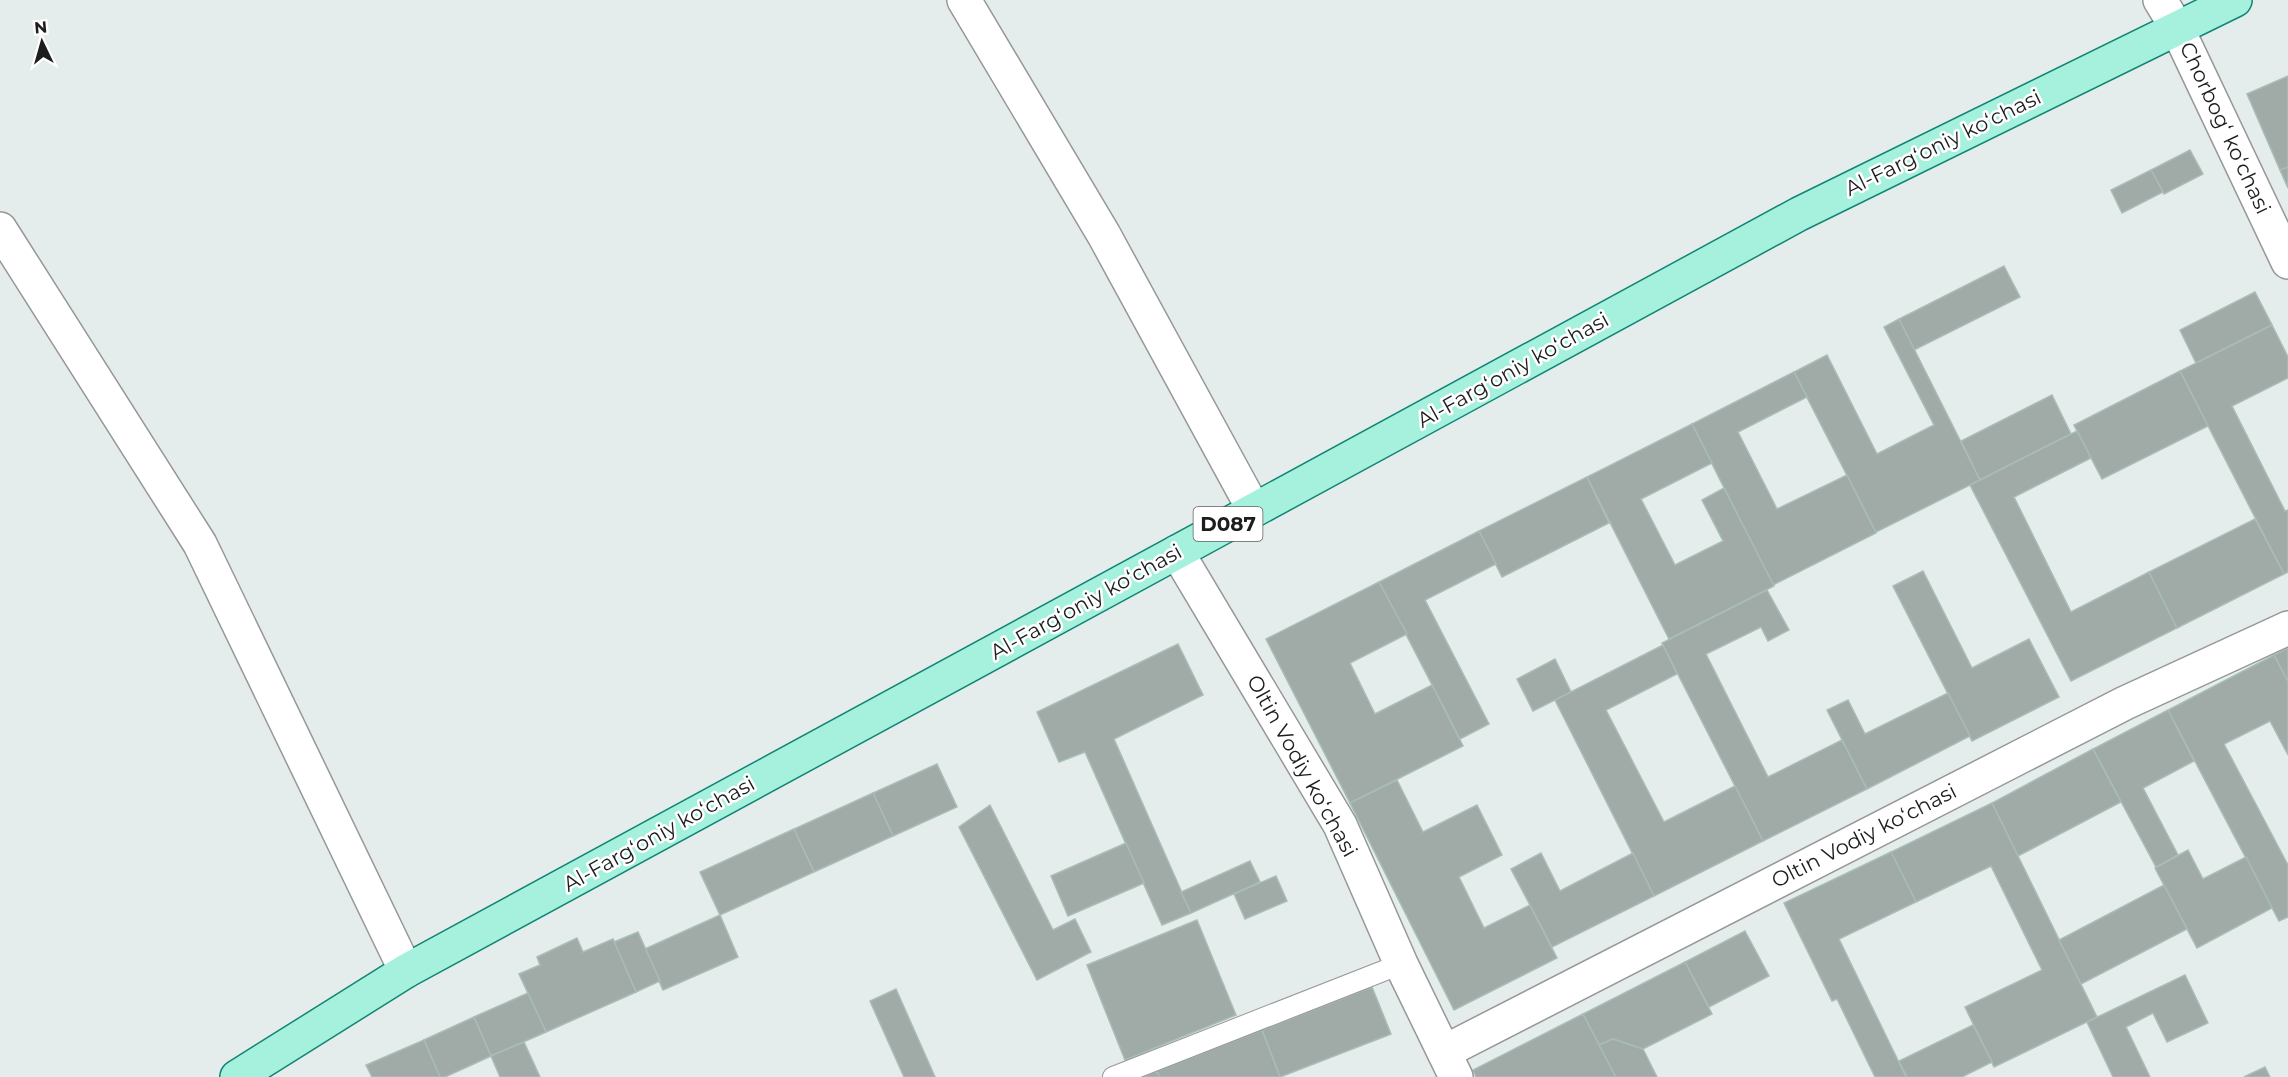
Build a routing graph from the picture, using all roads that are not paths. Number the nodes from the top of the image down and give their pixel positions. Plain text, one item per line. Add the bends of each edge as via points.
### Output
1 (964, 0) edge
2 (2160, 0) edge
3 (2235, 0) edge
4 (2177, 28) junction
5 (0, 229) edge
6 (2288, 262) edge
7 (1254, 510) junction
8 (1177, 552) junction
9 (2288, 627) edge
10 (1401, 964) junction
11 (406, 971) junction
12 (1450, 1064) edge
13 (237, 1077) edge
14 (1113, 1077) edge

1 - 7 street via 1104,235
2 - 4 street, Chorbogʻ koʻchasi
3 - 4 main road, Al-Fargʻoniy koʻchasi / D087
4 - 6 street, Chorbogʻ koʻchasi
4 - 7 main road, Al-Fargʻoniy koʻchasi / D087 via 1799,214
5 - 11 street via 200,544
7 - 8 main road, Al-Fargʻoniy koʻchasi / D087
8 - 10 street, Oltin Vodiy koʻchasi via 1340,825
8 - 11 main road, Al-Fargʻoniy koʻchasi / D087
9 - 12 street, Oltin Vodiy koʻchasi via 2125,703
10 - 12 street, Oltin Vodiy koʻchasi
10 - 14 lane
11 - 13 main road, Al-Fargʻoniy koʻchasi / D087

